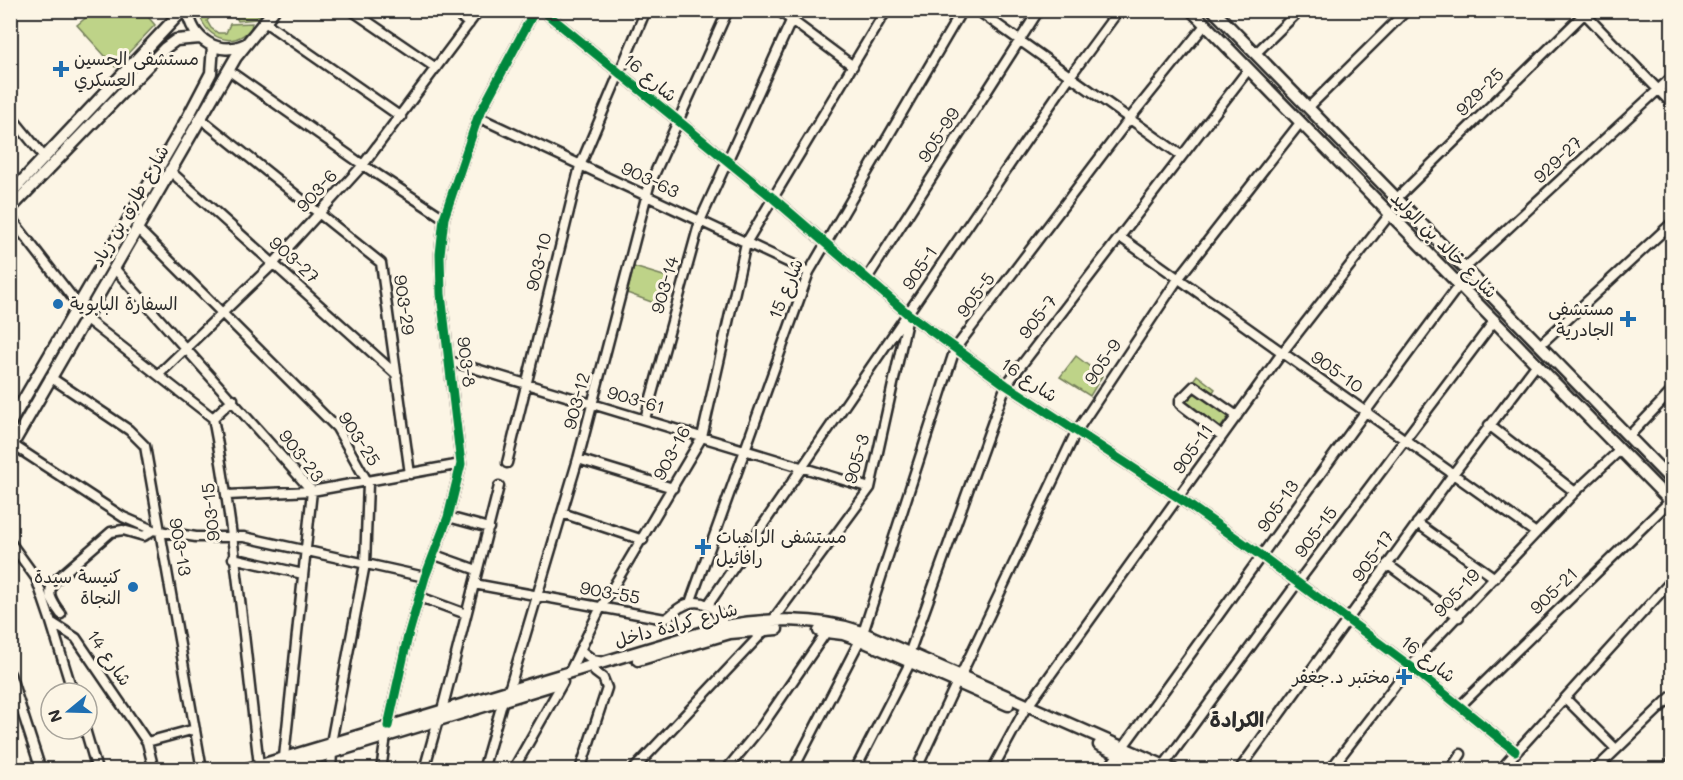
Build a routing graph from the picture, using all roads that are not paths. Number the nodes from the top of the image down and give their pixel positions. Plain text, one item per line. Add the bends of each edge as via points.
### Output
1 (183, 10) edge
2 (188, 10) edge
3 (274, 10) edge
4 (351, 10) edge
5 (453, 10) edge
6 (479, 10) edge
7 (535, 10) edge
8 (542, 10) edge
9 (646, 10) edge
10 (728, 10) edge
11 (778, 10) edge
12 (962, 10) edge
13 (977, 10) edge
14 (1039, 10) edge
15 (1119, 10) edge
16 (1191, 10) edge
17 (1213, 10) edge
18 (1300, 10) edge
19 (1407, 10) edge
20 (881, 12) edge
21 (1585, 12) edge
22 (791, 21) junction
23 (266, 23) junction
24 (469, 24) junction
25 (1205, 25) junction
26 (200, 38) junction
27 (1020, 40) junction
28 (248, 44) junction
29 (213, 46) junction
30 (1255, 54) junction
31 (853, 66) junction
32 (436, 68) junction
33 (228, 70) junction
34 (1248, 70) junction
35 (621, 75) junction
36 (1071, 75) junction
37 (1672, 76) edge
38 (1659, 90) junction
39 (1672, 104) edge
40 (1308, 108) junction
41 (10, 115) edge
42 (401, 117) junction
43 (478, 117) junction
44 (200, 118) junction
45 (1130, 118) junction
46 (677, 121) junction
47 (1300, 123) junction
48 (1182, 156) junction
49 (45, 158) junction
50 (726, 162) junction
51 (363, 165) junction
52 (580, 166) junction
53 (169, 170) junction
54 (10, 194) edge
55 (646, 195) junction
56 (773, 198) junction
57 (1396, 199) junction
58 (10, 209) edge
59 (320, 214) junction
60 (1390, 214) junction
61 (10, 217) edge
62 (444, 218) junction
63 (700, 221) junction
64 (1672, 224) edge
65 (136, 227) junction
66 (1120, 237) junction
67 (825, 242) junction
68 (746, 243) junction
69 (273, 264) junction
70 (1466, 267) junction
71 (114, 268) junction
72 (809, 272) junction
73 (868, 277) junction
74 (1178, 279) junction
75 (1460, 284) junction
76 (79, 306) junction
77 (224, 314) junction
78 (908, 314) junction
79 (85, 318) junction
80 (1495, 320) junction
81 (1541, 344) junction
82 (188, 348) junction
83 (955, 349) junction
84 (1282, 353) junction
85 (450, 361) junction
86 (1537, 364) junction
87 (158, 375) junction
88 (397, 375) junction
89 (50, 377) junction
90 (526, 383) junction
91 (1006, 385) junction
92 (1671, 395) edge
93 (232, 399) junction
94 (593, 405) junction
95 (1364, 411) junction
96 (1237, 416) junction
97 (213, 418) junction
98 (645, 419) junction
99 (10, 423) edge
100 (1489, 425) junction
101 (1076, 432) junction
102 (1222, 436) junction
103 (1629, 436) junction
104 (702, 437) junction
105 (1406, 441) junction
106 (12, 447) edge
107 (744, 449) junction
108 (1620, 450) junction
109 (578, 459) junction
110 (507, 462) dead end
111 (461, 464) junction
112 (802, 467) junction
113 (410, 474) junction
114 (1453, 474) junction
115 (1672, 481) edge
116 (368, 483) junction
117 (499, 486) dead end
118 (673, 488) junction
119 (870, 488) junction
120 (312, 491) junction
121 (1575, 492) junction
122 (228, 495) junction
123 (1179, 498) junction
124 (1671, 502) edge
125 (562, 513) junction
126 (448, 517) junction
127 (1418, 523) junction
128 (489, 528) junction
129 (157, 531) junction
130 (1536, 533) junction
131 (231, 539) junction
132 (643, 540) junction
133 (10, 542) edge
134 (305, 551) junction
135 (435, 555) junction
136 (1263, 556) junction
137 (233, 558) junction
138 (365, 564) junction
139 (1387, 564) junction
140 (477, 570) junction
141 (303, 574) junction
142 (425, 577) junction
143 (1495, 578) junction
144 (1672, 580) edge
145 (1298, 582) junction
146 (474, 584) junction
147 (420, 597) junction
148 (535, 597) junction
149 (690, 603) junction
150 (708, 605) junction
151 (600, 609) junction
152 (61, 614) dead end
153 (466, 614) junction
154 (1459, 616) junction
155 (1348, 618) junction
156 (51, 622) junction
157 (769, 625) junction
158 (724, 626) junction
159 (827, 631) junction
160 (861, 636) junction
161 (580, 650) junction
162 (910, 659) junction
163 (603, 662) junction
164 (1410, 666) junction
165 (595, 672) junction
166 (10, 675) edge
167 (566, 677) junction
168 (958, 680) junction
169 (69, 681) edge
170 (509, 690) junction
171 (1672, 696) edge
172 (1564, 698) junction
173 (503, 700) junction
174 (1461, 705) junction
175 (1026, 709) junction
176 (440, 715) junction
177 (195, 729) junction
178 (387, 731) junction
179 (89, 741) edge
180 (147, 742) junction
181 (331, 747) junction
182 (1616, 749) junction
183 (1121, 750) junction
184 (1515, 751) junction
185 (1461, 754) dead end
186 (284, 757) junction
187 (1672, 762) edge
188 (260, 765) junction
189 (1165, 768) edge
190 (41, 770) edge
191 (97, 770) edge
192 (154, 770) edge
193 (202, 770) edge
194 (244, 770) edge
195 (276, 770) edge
196 (331, 770) edge
197 (381, 770) edge
198 (424, 770) edge
199 (483, 770) edge
200 (513, 770) edge
201 (580, 770) edge
202 (633, 770) edge
203 (726, 770) edge
204 (793, 770) edge
205 (855, 770) edge
206 (916, 770) edge
207 (992, 770) edge
208 (1107, 770) edge
209 (1239, 770) edge
210 (1330, 770) edge
211 (1450, 770) edge
212 (1500, 770) edge
213 (1595, 770) edge
214 (1665, 770) edge

1 - 49 main road
2 - 26 main road via 192,27
3 - 23 main road, شارع طارق بن زياد
4 - 32 street
5 - 24 street
6 - 24 street, 903-6
7 - 43 street, 903-8
8 - 35 street, شارع 16
9 - 35 street, 903-10
10 - 46 street, 903-12
11 - 22 street
12 - 67 street, شارع 15
13 - 27 street
14 - 27 street, 905-99
15 - 36 street, 905-1
16 - 25 main road, شارع خالد بن الوليد
17 - 30 main road, شارع خالد بن الوليد
18 - 30 street
19 - 40 street
20 - 31 street, 903-16
21 - 38 street
21 - 57 street, 929-25
22 - 31 street
22 - 50 street, 903-14
23 - 28 main road, شارع طارق بن زياد
23 - 42 street
24 - 32 street, 903-6
25 - 34 main road, شارع خالد بن الوليد
25 - 45 street, 905-5
26 - 29 main road
26 - 58 main road via 176,40 165,48
27 - 36 street
27 - 73 street, 905-99
28 - 29 main road via 231,49
28 - 33 main road, شارع طارق بن زياد
29 - 76 main road, شارع طارق بن زياد via 211,73
30 - 40 main road, شارع خالد بن الوليد
31 - 56 street, 903-16
32 - 42 street, 903-6
33 - 44 main road, شارع طارق بن زياد
33 - 51 street
34 - 47 main road, شارع خالد بن الوليد
34 - 48 street, 905-7
35 - 46 street, شارع 16
35 - 52 street, 903-10
36 - 45 street
36 - 78 street, 905-1
37 - 38 street, 929-27
38 - 39 street
38 - 70 street, 929-27
40 - 57 main road, شارع خالد بن الوليد
41 - 49 street
42 - 51 street, 903-6
43 - 52 street, 903-63
43 - 62 street, 903-8
44 - 53 main road, شارع طارق بن زياد
44 - 59 street, 903-29
45 - 48 street
45 - 83 street, 905-5
46 - 50 street, شارع 16
46 - 55 street, 903-12
47 - 60 main road, شارع خالد بن الوليد
47 - 74 street, 905-9
48 - 66 street, 905-7
49 - 54 main road
50 - 56 street, شارع 16
50 - 63 street, 903-14
51 - 59 street, 903-6
51 - 62 street
52 - 55 street, 903-63
52 - 90 street, 903-10
53 - 65 main road, شارع طارق بن زياد
53 - 69 street, 903-27
55 - 63 street, 903-63
55 - 94 street, 903-12
56 - 67 street, شارع 16
56 - 68 street, 903-16
57 - 70 main road, شارع خالد بن الوليد
59 - 69 street, 903-6
59 - 88 street, 903-29 via 381,263
60 - 75 main road, شارع خالد بن الوليد
60 - 84 street, 905-11
61 - 76 street
62 - 85 street, 903-8 via 441,294
63 - 68 street, 903-63
63 - 98 street, 903-14
64 - 81 street
65 - 71 main road, شارع طارق بن زياد
65 - 77 street, 903-25
66 - 74 street, 905-10
66 - 91 street, 905-7
67 - 72 street, شارع 15
67 - 73 street, شارع 16
68 - 72 street, 903-63
68 - 104 street, 903-16
69 - 77 street, 903-6
69 - 88 street, 903-27
70 - 81 main road, شارع خالد بن الوليد
71 - 79 main road, شارع طارق بن زياد
71 - 82 street, 903-23
72 - 107 street, شارع 15
73 - 78 street, شارع 16
74 - 84 street, 905-10
74 - 101 street, 905-9
75 - 80 main road, شارع خالد بن الوليد
75 - 95 street, 905-13
76 - 99 main road, شارع طارق بن زياد
77 - 82 street, 903-6
77 - 116 street, 903-25 via 337,428
78 - 83 street, شارع 16
78 - 112 street, 905-1
78 - 119 street, 905-3
79 - 87 street
79 - 89 main road, شارع طارق بن زياد
80 - 86 main road, شارع خالد بن الوليد
80 - 105 street, 905-15
81 - 103 main road, شارع خالد بن الوليد
82 - 87 street, 903-6
82 - 93 street, 903-23
83 - 91 street, شارع 16
83 - 160 street, 905-5
84 - 95 street, 905-10
84 - 96 street, 905-11
85 - 90 street, 903-61
85 - 111 street, 903-8
86 - 100 street, 905-17
86 - 108 main road, شارع خالد بن الوليد
87 - 97 street
88 - 113 street, 903-29
89 - 106 main road, شارع طارق بن زياد
89 - 129 street, 903-13 via 129,430 145,446
90 - 94 street, 903-61
90 - 110 street, 903-10
91 - 101 street, شارع 16
91 - 162 street, 905-7
92 - 103 street
93 - 97 street
93 - 120 street, 903-23
94 - 98 street, 903-61
94 - 109 street, 903-12
95 - 105 street, 905-10
95 - 136 street, 905-13
96 - 102 street, 905-11
96 - 102 street via 1194,386 1180,400 1180,404
97 - 122 street, 903-15
98 - 104 street, 903-61
100 - 114 street, 905-17
100 - 121 street
101 - 123 street, شارع 16
101 - 168 street, 905-9
102 - 123 street, 905-11
103 - 115 main road, شارع خالد بن الوليد
104 - 107 street, 903-61
104 - 118 street, 903-16
105 - 114 street, 905-10
105 - 145 street, 905-15
106 - 129 street via 123,517
107 - 112 street, 903-61
107 - 149 street, شارع 15
108 - 121 street, 905-19
108 - 124 main road, شارع خالد بن الوليد
109 - 118 street
109 - 125 street, 903-12
111 - 113 street
111 - 126 street, 903-8
112 - 119 street, 903-61
112 - 150 street, 905-1
113 - 116 street
114 - 127 street, 905-17
114 - 130 street, 905-10
116 - 120 street
116 - 138 street, 903-25
117 - 128 street
118 - 132 street, 903-16
119 - 157 street, 905-3
120 - 122 street
120 - 134 street, 903-23
121 - 130 street, 905-19
122 - 131 street, 903-15
123 - 136 street, شارع 16
123 - 175 street, 905-11
124 - 174 street, 905-21
125 - 132 street
125 - 148 street, 903-12
126 - 128 street
126 - 135 street, 903-8
127 - 139 street, 905-17
127 - 143 street
128 - 140 street
129 - 131 street
129 - 152 street via 144,536 123,530 111,532 53,582 50,594
129 - 177 street, 903-13
130 - 143 street, 905-19
131 - 134 street via 244,537
131 - 137 street, 903-15
132 - 151 street, 903-16
133 - 156 street via 36,578
134 - 138 street
134 - 141 street, 903-23
135 - 140 street
135 - 142 street, 903-8
136 - 145 street, شارع 16
136 - 183 street, 905-13
137 - 141 street
137 - 188 street, 903-15
138 - 142 street
138 - 181 street, 903-25
139 - 154 street
139 - 155 street, 905-17
140 - 146 street
141 - 186 street, 903-23
142 - 147 street, 903-8
143 - 154 street, 905-19
144 - 172 street
145 - 155 street, شارع 16
145 - 189 street, 905-15
146 - 148 street, 903-55
146 - 153 street
147 - 153 street
147 - 178 street, 903-8
148 - 151 street, 903-55
148 - 170 street, 903-12
149 - 150 street
149 - 151 street, 903-55 via 665,619
150 - 158 street via 720,615
151 - 161 street, 903-16
153 - 176 street
154 - 164 street, 905-19
155 - 164 street, شارع 16
155 - 209 street, 905-17
156 - 169 street
156 - 180 street, شارع 14 via 76,638
157 - 158 main road, شارع كرادة داخل
157 - 159 main road, شارع كرادة داخل
157 - 160 main road, شارع كرادة داخل via 834,625
157 - 165 main road, شارع كرادة داخل
157 - 202 street, 905-3
158 - 163 main road, شارع كرادة داخل
159 - 160 main road, شارع كرادة داخل
159 - 203 street via 745,749
160 - 162 main road, شارع كرادة داخل
160 - 204 street, 905-5
161 - 163 street
161 - 167 street, 903-16
162 - 168 main road, شارع كرادة داخل
162 - 205 street, 905-7
163 - 167 main road, شارع كرادة داخل
164 - 174 street, شارع 16
164 - 210 street, 905-19
165 - 167 main road, شارع كرادة داخل
165 - 201 street via 607,688
166 - 190 street
167 - 170 main road, شارع كرادة داخل
167 - 173 main road, شارع كرادة داخل
167 - 200 street, 903-16
168 - 175 main road, شارع كرادة داخل
168 - 206 street, 905-9
170 - 176 main road, شارع كرادة داخل
171 - 182 street
172 - 182 street
172 - 184 street
173 - 176 main road, شارع كرادة داخل
173 - 199 street
174 - 184 street, شارع 16
175 - 183 main road, شارع كرادة داخل
175 - 207 street, 905-11
176 - 178 main road, شارع كرادة داخل
176 - 198 street
177 - 180 street
177 - 193 street, 903-13
178 - 181 main road, شارع كرادة داخل
178 - 197 street, 903-8
179 - 191 street
180 - 192 street, شارع 14
181 - 186 main road, شارع كرادة داخل
181 - 195 main road, شارع كرادة داخل
181 - 196 street, 903-25
182 - 213 street
183 - 189 main road, شارع كرادة داخل
183 - 208 street, 905-13
184 - 212 street
185 - 211 street
186 - 188 main road, شارع كرادة داخل
187 - 214 street
188 - 194 main road, شارع كرادة داخل

